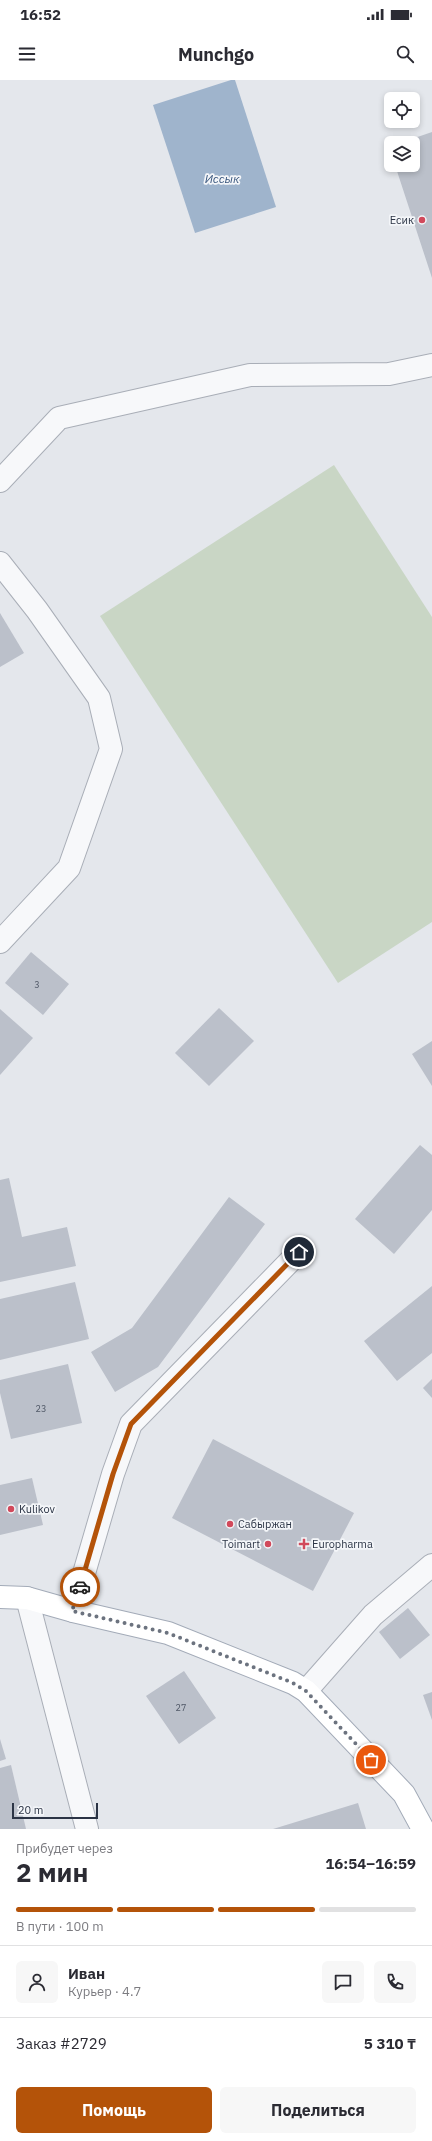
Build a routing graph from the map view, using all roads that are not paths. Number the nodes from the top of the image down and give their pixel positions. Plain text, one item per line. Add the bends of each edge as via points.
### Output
1 (432, 365) edge
2 (0, 481) edge
3 (0, 563) edge
4 (0, 942) edge
5 (299, 1252) dead end
6 (432, 1565) edge
7 (0, 1597) edge
8 (27, 1598) junction
9 (72, 1611) junction
10 (306, 1691) junction
11 (87, 1829) edge
12 (423, 1829) edge

1 - 2 street via 390,374 250,375 60,418
3 - 4 street via 37,610 99,698 112,749 69,868
5 - 9 street via 131,1424 113,1474
6 - 10 street via 373,1615
7 - 8 main road
8 - 9 main road
8 - 11 street
9 - 10 main road via 168,1633 293,1683
10 - 12 main road via 404,1794

